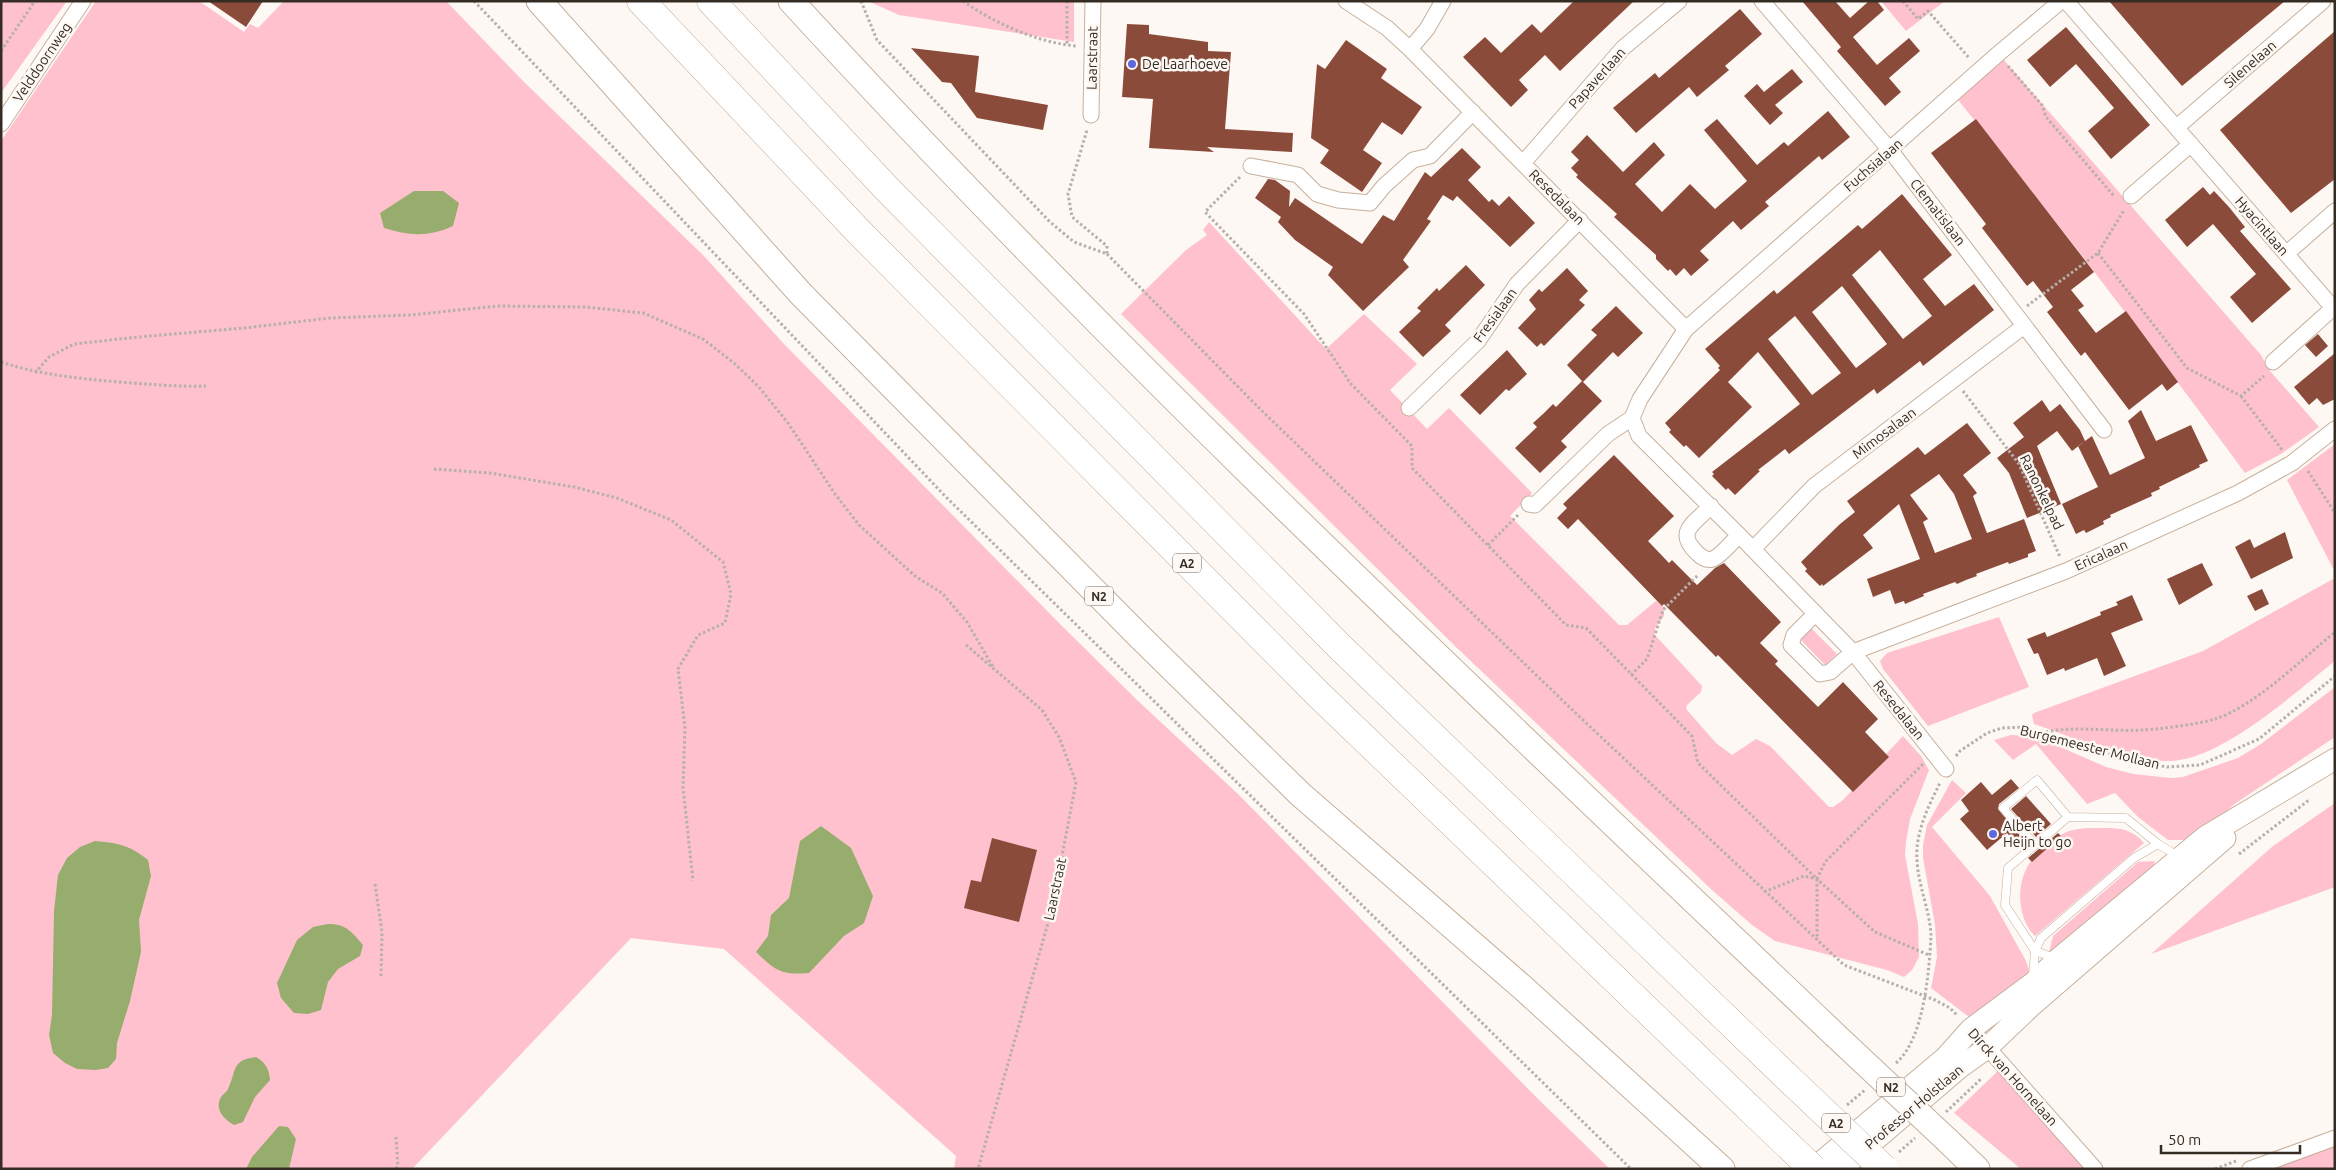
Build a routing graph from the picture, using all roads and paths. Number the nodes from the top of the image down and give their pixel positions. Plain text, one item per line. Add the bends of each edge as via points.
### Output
1 (35, 1) edge
2 (83, 1) edge
3 (474, 1) edge
4 (539, 1) edge
5 (641, 1) edge
6 (711, 1) edge
7 (791, 1) edge
8 (861, 1) edge
9 (963, 1) edge
10 (1067, 1) edge
11 (1093, 1) edge
12 (1346, 1) edge
13 (1443, 1) edge
14 (1679, 1) edge
15 (1762, 1) edge
16 (1903, 1) edge
17 (2061, 1) edge
18 (2066, 1) edge
19 (2323, 1) edge
20 (1067, 44) junction
21 (1093, 48) junction
22 (1410, 49) junction
23 (1, 52) edge
24 (1998, 54) junction
25 (1980, 71) junction
26 (1473, 112) junction
27 (1091, 115) joint
28 (1, 124) edge
29 (2177, 127) junction
30 (2191, 144) junction
31 (1890, 150) junction
32 (1523, 163) junction
33 (1251, 166) joint
34 (2128, 202) junction
35 (2335, 211) edge
36 (1580, 220) junction
37 (2098, 253) junction
38 (1107, 254) junction
39 (2286, 254) junction
40 (2334, 309) edge
41 (2020, 320) junction
42 (1686, 329) junction
43 (1, 362) edge
44 (2273, 362) joint
45 (35, 373) junction
46 (1954, 379) junction
47 (206, 386) dead end
48 (2241, 396) junction
49 (1410, 408) dead end
50 (1632, 418) junction
51 (2335, 429) edge
52 (2104, 430) dead end
53 (2295, 461) junction
54 (434, 470) dead end
55 (1529, 504) joint
56 (1711, 506) junction
57 (2335, 513) edge
58 (1740, 535) junction
59 (1488, 545) junction
60 (1753, 550) junction
61 (1708, 560) junction
62 (2066, 571) junction
63 (1815, 614) junction
64 (2335, 632) edge
65 (966, 645) dead end
66 (1853, 652) junction
67 (994, 667) junction
68 (1631, 675) junction
69 (2335, 676) edge
70 (2041, 733) junction
71 (1934, 753) junction
72 (2335, 759) edge
73 (1946, 768) junction
74 (2312, 797) dead end
75 (2068, 817) junction
76 (2158, 844) junction
77 (2035, 845) junction
78 (2237, 855) dead end
79 (2184, 863) junction
80 (1817, 879) junction
81 (693, 881) dead end
82 (374, 884) dead end
83 (1764, 892) junction
84 (1817, 940) junction
85 (2035, 951) junction
86 (1929, 955) junction
87 (2058, 959) junction
88 (2083, 961) junction
89 (381, 976) dead end
90 (2033, 983) junction
91 (1923, 997) junction
92 (1971, 1029) junction
93 (1987, 1048) junction
94 (396, 1137) dead end
95 (2335, 1138) edge
96 (396, 1169) edge
97 (978, 1169) edge
98 (1631, 1169) edge
99 (1722, 1169) edge
100 (1813, 1169) edge
101 (1841, 1169) edge
102 (1884, 1169) edge
103 (1977, 1169) edge
104 (2096, 1169) edge
105 (2250, 1169) edge

1 - 23 path
2 - 28 street, Velddoornweg
3 - 98 path via 946,497
4 - 99 highway, N2 via 801,294 1138,635 1320,812 1522,987
5 - 100 highway, A2, bridge via 859,232 1319,695
6 - 102 highway, A2, bridge via 889,191 1340,647
7 - 103 highway, N2, bridge via 1078,303 1226,451
8 - 38 path via 877,40 1050,222 1074,242
9 - 20 path via 1005,25 1042,39
10 - 20 path
11 - 21 street, Laarstraat
12 - 22 street, Resedalaan via 1387,28
13 - 22 street via 1427,29
14 - 32 street, Papaverlaan via 1623,48
15 - 31 street, Clematislaan
16 - 25 path via 1918,19 1928,11
17 - 24 street, Fuchsialaan
18 - 29 street, Hyacintlaan
19 - 29 street, Silenelaan
20 - 21 path
21 - 27 street, Laarstraat
22 - 26 street, Resedalaan
24 - 25 street, Fuchsialaan
24 - 34 path via 2042,105 2046,117
25 - 31 street, Fuchsialaan
26 - 32 street, Resedalaan
26 - 33 street via 1430,156 1413,160 1370,203 1317,194 1298,175
27 - 38 path, Dirck van Hornelaan via 1068,194 1072,217 1107,246
29 - 30 street, Hyacintlaan
30 - 34 street
30 - 39 street, Hyacintlaan
31 - 41 street, Clematislaan
31 - 42 street, Fuchsialaan
32 - 36 street, Resedalaan
33 - 59 path via 1205,212 1304,314 1351,384 1412,446 1412,468
34 - 37 path
35 - 39 street
36 - 42 street, Resedalaan
36 - 49 street, Fresialaan via 1517,284 1478,341
37 - 41 path
37 - 48 path via 2187,368
38 - 83 path, Dirck van Hornelaan via 1268,417
39 - 40 street, Hyacintlaan
40 - 44 street, Hyacintlaan
41 - 46 street, Mimosalaan
41 - 52 street, Clematislaan
42 - 50 street via 1640,399
43 - 45 path
44 - 48 path via 2276,365
45 - 47 path via 170,387
45 - 67 path via 49,358 74,344 138,336 498,306 585,306 643,313 703,339 758,386 788,423 859,525 915,576 942,593 967,622
46 - 60 street, Mimosalaan via 1814,486
46 - 62 path, Ranonkelpad via 2019,464
48 - 53 path
50 - 55 street via 1608,434 1535,505
50 - 56 street, Resedalaan via 1640,436
51 - 53 street, Ericalaan
53 - 57 path
53 - 62 street, Ericalaan via 2238,493
54 - 81 path via 490,473 617,498 671,520 723,562 731,594 725,623 698,635 678,669 685,728 682,787
55 - 59 path
56 - 58 street, Resedalaan
56 - 61 street via 1685,536 1687,543
58 - 60 street, Resedalaan
58 - 61 street via 1715,558
59 - 68 path via 1566,625 1586,628
60 - 63 street, Resedalaan
61 - 68 path via 1700,573 1663,610 1647,659
62 - 66 street, Ericalaan
63 - 66 street, Resedalaan
63 - 66 street via 1794,635 1791,646 1820,674 1830,672
64 - 70 path via 2263,691 2215,719 2144,730 2057,729
65 - 67 path, Laarstraat
66 - 71 street, Resedalaan
67 - 97 path, Laarstraat via 1042,710 1059,737 1076,782 1052,909
68 - 80 path via 1692,736 1698,762
69 - 70 path, Burgemeester Mollaan via 2259,739 2200,765 2167,767 2137,762
70 - 73 path, Burgemeester Mollaan via 2023,727 1987,733 1960,751
71 - 73 street, Resedalaan
71 - 80 path via 1825,862
72 - 79 main road via 2205,837
73 - 86 path, Burgemeester Mollaan via 1928,807 1917,843 1917,862 1930,922
74 - 78 path
75 - 76 lane via 2126,818
75 - 77 lane
75 - 77 lane via 2037,780 2003,808
76 - 79 lane
76 - 85 lane via 2134,858 2041,938
77 - 85 lane via 2008,868 2005,905
79 - 87 main road
79 - 88 main road
80 - 83 path via 1804,876
80 - 84 path
80 - 86 path via 1875,932
82 - 89 path via 382,932
83 - 84 path, Dirck van Hornelaan
84 - 91 path, Dirck van Hornelaan via 1844,965
85 - 87 lane
85 - 90 lane
86 - 91 path
87 - 88 lane
87 - 90 main road
88 - 93 main road
90 - 92 main road
91 - 92 path, Dirck van Hornelaan via 1950,1008
92 - 93 street, Dirck van Hornelaan
92 - 100 main road, Professor Holstlaan via 1946,1057
93 - 101 main road, Professor Holstlaan
93 - 104 street, Dirck van Hornelaan
94 - 96 path
95 - 105 street

